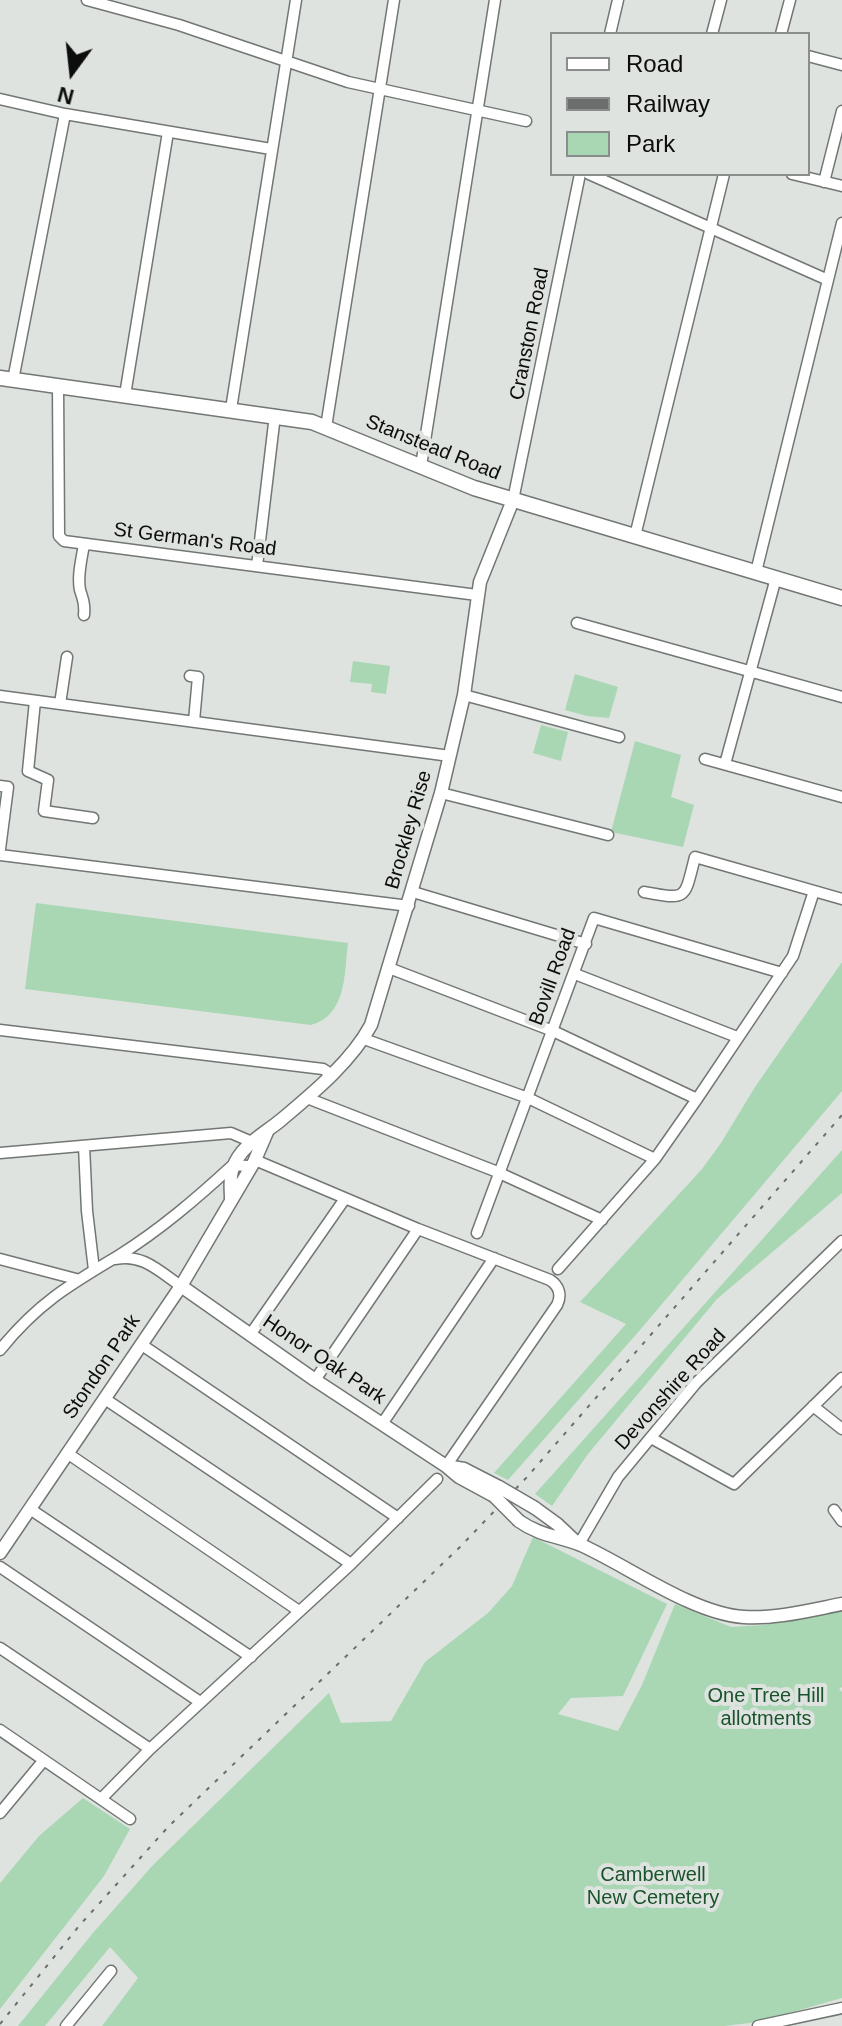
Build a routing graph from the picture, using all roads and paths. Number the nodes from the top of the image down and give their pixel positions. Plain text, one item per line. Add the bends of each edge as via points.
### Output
1 (87, 0) edge
2 (296, 0) edge
3 (394, 0) edge
4 (495, 0) edge
5 (618, 0) edge
6 (721, 0) edge
7 (790, 0) edge
8 (610, 32) edge
9 (713, 32) edge
10 (782, 32) edge
11 (810, 57) edge
12 (285, 62) junction
13 (842, 65) edge
14 (379, 90) junction
15 (0, 99) edge
16 (477, 105) junction
17 (842, 111) edge
18 (65, 114) junction
19 (526, 121) dead end
20 (168, 132) junction
21 (271, 149) junction
22 (580, 176) edge
23 (594, 176) edge
24 (724, 176) edge
25 (800, 176) edge
26 (824, 182) junction
27 (842, 186) edge
28 (842, 223) edge
29 (711, 228) junction
30 (828, 280) junction
31 (6, 379) edge
32 (58, 386) junction
33 (125, 395) junction
34 (231, 409) junction
35 (275, 415) junction
36 (326, 427) junction
37 (421, 466) junction
38 (513, 500) junction
39 (635, 536) junction
40 (84, 544) junction
41 (257, 566) junction
42 (756, 572) junction
43 (776, 578) junction
44 (477, 595) junction
45 (842, 598) edge
46 (84, 615) dead end
47 (577, 623) dead end
48 (67, 657) dead end
49 (749, 672) junction
50 (190, 676) dead end
51 (464, 695) junction
52 (0, 696) edge
53 (842, 697) edge
54 (35, 701) junction
55 (60, 704) junction
56 (194, 721) junction
57 (619, 737) dead end
58 (450, 756) junction
59 (705, 759) dead end
60 (725, 764) junction
61 (4, 787) edge
62 (441, 793) junction
63 (842, 797) edge
64 (93, 818) dead end
65 (608, 835) dead end
66 (0, 852) edge
67 (814, 891) junction
68 (413, 892) junction
69 (644, 892) dead end
70 (842, 899) edge
71 (409, 906) junction
72 (586, 944) junction
73 (389, 968) junction
74 (782, 973) junction
75 (575, 974) junction
76 (0, 1030) edge
77 (553, 1031) junction
78 (737, 1037) junction
79 (364, 1039) junction
80 (331, 1074) junction
81 (307, 1098) junction
82 (528, 1098) junction
83 (697, 1099) junction
84 (267, 1132) junction
85 (252, 1142) junction
86 (84, 1146) junction
87 (0, 1153) edge
88 (655, 1159) junction
89 (242, 1171) junction
90 (500, 1173) junction
91 (344, 1200) junction
92 (602, 1220) junction
93 (418, 1229) junction
94 (477, 1233) dead end
95 (143, 1238) junction
96 (842, 1241) edge
97 (141, 1258) junction
98 (494, 1258) junction
99 (0, 1259) edge
100 (110, 1260) junction
101 (558, 1269) dead end
102 (94, 1270) junction
103 (48, 1273) junction
104 (76, 1279) junction
105 (181, 1286) junction
106 (50, 1297) junction
107 (250, 1335) junction
108 (142, 1345) junction
109 (0, 1350) edge
110 (842, 1378) edge
111 (315, 1380) junction
112 (105, 1399) junction
113 (813, 1406) junction
114 (382, 1424) junction
115 (842, 1429) edge
116 (651, 1438) junction
117 (67, 1453) junction
118 (446, 1466) junction
119 (437, 1479) dead end
120 (496, 1492) junction
121 (30, 1509) junction
122 (834, 1510) dead end
123 (398, 1518) junction
124 (842, 1521) edge
125 (579, 1544) junction
126 (0, 1553) edge
127 (351, 1564) junction
128 (0, 1567) edge
129 (842, 1604) edge
130 (299, 1611) junction
131 (0, 1648) edge
132 (251, 1657) junction
133 (200, 1702) junction
134 (0, 1730) edge
135 (150, 1749) junction
136 (44, 1760) junction
137 (101, 1799) junction
138 (0, 1813) edge
139 (130, 1819) dead end
140 (111, 1971) dead end
141 (842, 2008) edge
142 (66, 2026) edge
143 (758, 2026) edge

1 - 12 street
2 - 12 street
3 - 14 street
4 - 16 street
5 - 8 street
6 - 9 street
7 - 10 street
11 - 13 street
12 - 14 street
12 - 21 street
14 - 16 street
14 - 36 street
15 - 18 street
16 - 19 street
16 - 37 street
17 - 26 street
18 - 20 street
18 - 31 street
20 - 21 street
20 - 33 street
21 - 34 street
22 - 38 street, Cranston Road
23 - 29 street
24 - 29 street
25 - 26 street
26 - 27 street
28 - 30 street
29 - 30 street
29 - 39 street
30 - 42 street
31 - 32 highway, Stanstead Road
32 - 33 highway, Stanstead Road
32 - 40 street, St German's Road via 59,536
33 - 34 highway, Stanstead Road
34 - 35 highway, Stanstead Road
35 - 36 highway, Stanstead Road
35 - 41 street
36 - 37 highway, Stanstead Road
37 - 38 highway, Stanstead Road
38 - 39 highway, Stanstead Road
38 - 44 main road, Brockley Rise
39 - 42 highway, Stanstead Road
40 - 41 street, St German's Road
40 - 46 street
41 - 44 street, St German's Road
42 - 43 highway, Stanstead Road
43 - 45 highway, Stanstead Road
43 - 49 street
44 - 51 main road, Brockley Rise
47 - 49 street
48 - 55 street
49 - 53 street
49 - 60 street
50 - 56 street via 198,677
51 - 57 street
51 - 58 main road, Brockley Rise
52 - 54 street
54 - 55 street
54 - 64 street via 28,771 48,780 44,811
55 - 56 street
56 - 58 street
58 - 62 main road, Brockley Rise
59 - 60 street
60 - 63 street
61 - 66 street
62 - 65 street
62 - 68 main road, Brockley Rise
66 - 71 street
67 - 69 street via 695,857 682,896
67 - 70 street
67 - 74 street via 793,956
68 - 71 main road, Brockley Rise
68 - 72 street
71 - 73 main road, Brockley Rise
72 - 74 street, Bovill Road via 594,918
72 - 75 street, Bovill Road
73 - 77 street
73 - 79 main road, Brockley Rise
74 - 78 street
75 - 77 street, Bovill Road
75 - 78 street
76 - 80 street
77 - 82 street, Bovill Road
77 - 83 street
78 - 83 street
79 - 80 main road, Brockley Rise
79 - 82 street
80 - 81 main road, Brockley Rise
81 - 84 main road, Brockley Rise
81 - 90 street
82 - 88 street
82 - 90 street, Bovill Road
83 - 88 street
84 - 85 main road
84 - 89 main road, Stondon Park
85 - 86 street via 231,1133
85 - 89 main road
86 - 87 street
86 - 102 street
88 - 92 street
89 - 91 street
89 - 95 street
89 - 105 main road, Stondon Park
90 - 92 street
90 - 94 street, Bovill Road
91 - 93 street
91 - 107 street
92 - 101 street
93 - 98 street
93 - 111 street
95 - 97 street
95 - 100 street
96 - 116 street, Devonshire Road via 696,1383
97 - 100 street
97 - 105 street
98 - 114 street
98 - 118 street via 550,1280 560,1292 557,1305
99 - 103 street
100 - 102 street
102 - 104 street
103 - 104 street
103 - 106 street via 55,1288
104 - 106 street
105 - 107 main road, Honor Oak Park
105 - 108 main road, Stondon Park
106 - 109 street
107 - 111 main road, Honor Oak Park
108 - 112 main road, Stondon Park
108 - 123 street
110 - 113 street
111 - 114 main road, Honor Oak Park
112 - 117 main road, Stondon Park
112 - 127 street
113 - 115 street
113 - 116 street via 734,1484
114 - 118 main road, Honor Oak Park
116 - 125 street, Devonshire Road via 618,1477
117 - 121 main road, Stondon Park
117 - 130 street
118 - 120 main road, Honor Oak Park
119 - 123 street
120 - 125 main road, Honor Oak Park, bridge via 535,1508
120 - 125 main road, Honor Oak Park, bridge via 519,1521 547,1537
121 - 126 main road, Stondon Park
121 - 132 street
122 - 124 street
123 - 127 street
125 - 129 main road, Honor Oak Park via 675,1594 743,1617
127 - 130 street
128 - 133 street
130 - 132 street
131 - 135 street
132 - 133 street
133 - 135 street
134 - 136 street
135 - 137 street
136 - 137 street
136 - 138 street
137 - 139 street
140 - 142 street
141 - 143 street

